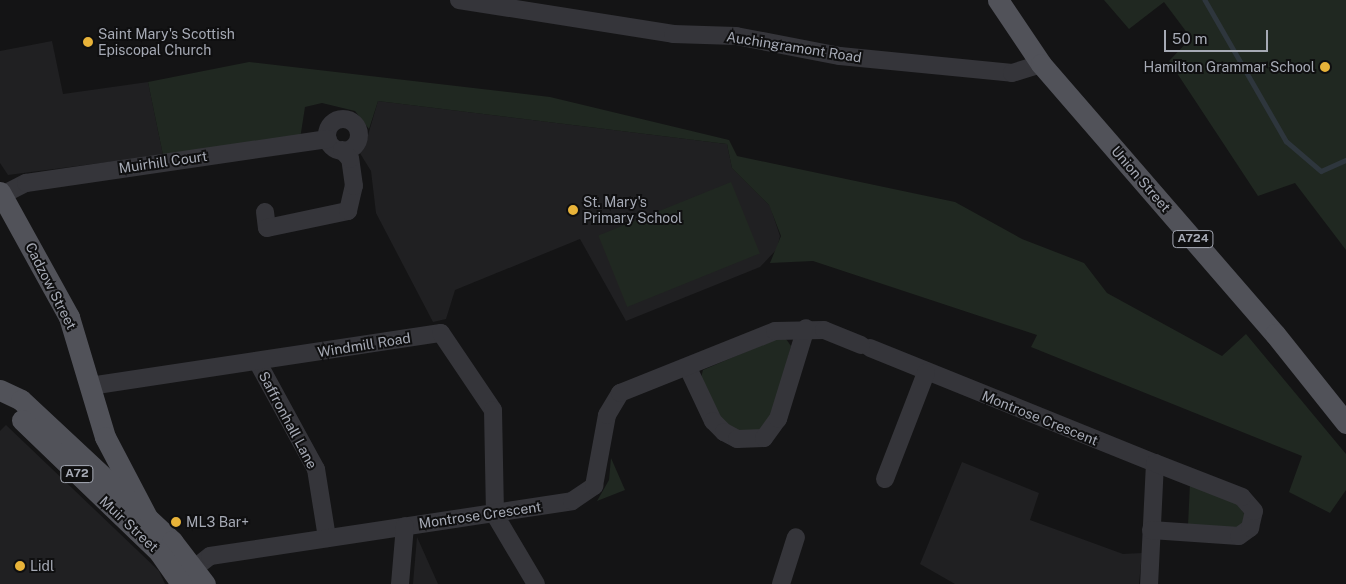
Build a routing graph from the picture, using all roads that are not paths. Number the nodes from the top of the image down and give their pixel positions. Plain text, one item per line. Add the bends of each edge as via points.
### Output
1 (459, 0) edge
2 (998, 0) edge
3 (526, 5) edge
4 (1041, 64) junction
5 (328, 139) junction
6 (342, 150) junction
7 (1, 194) edge
8 (265, 212) dead end
9 (806, 328) junction
10 (257, 361) junction
11 (688, 368) junction
12 (926, 373) junction
13 (90, 386) junction
14 (0, 391) edge
15 (1346, 424) edge
16 (76, 462) junction
17 (1155, 463) junction
18 (885, 479) dead end
19 (495, 515) junction
20 (148, 519) junction
21 (404, 526) junction
22 (1151, 530) junction
23 (796, 537) dead end
24 (327, 538) junction
25 (200, 576) edge
26 (181, 584) edge
27 (400, 584) edge
28 (536, 584) edge
29 (781, 584) edge
30 (1148, 584) edge

1 - 3 street, Auchingramont Road
2 - 4 main road, Union Street / A724
3 - 4 street, Auchingramont Road via 673,34 736,36 840,56 1012,73
4 - 15 main road, Union Street / A724 via 1275,334
5 - 6 street
5 - 6 street via 335,122 354,124 357,142
5 - 7 street, Muirhill Court via 26,183
6 - 8 street via 350,159 354,186 348,211 268,228
7 - 13 main road, Cadzow Street via 70,317
9 - 11 street, Montrose Crescent via 775,331
9 - 11 street via 778,419 764,438 737,439 724,432 713,421
9 - 12 street, Montrose Crescent via 824,330
10 - 13 street, Windmill Road
10 - 19 street, Windmill Road via 440,333 493,410
10 - 24 street, Saffronhall Lane via 316,469
11 - 19 street, Montrose Crescent via 620,393 614,400 607,415 600,473 586,496
12 - 17 street, Montrose Crescent
12 - 18 street
13 - 20 main road, Muir Street via 112,453
14 - 16 main road, Muir Street / A72 via 21,400
16 - 20 main road, Muir Street / A72
16 - 26 main road, Muir Street / A72 via 159,552
17 - 22 street
17 - 22 street, Montrose Crescent via 1242,497 1254,511 1250,528 1240,536
19 - 21 street, Montrose Crescent
19 - 28 street
20 - 25 main road, Muir Street / A72
21 - 24 street, Montrose Crescent
21 - 27 street
22 - 30 street
23 - 29 street
24 - 25 street, Montrose Crescent via 210,556

